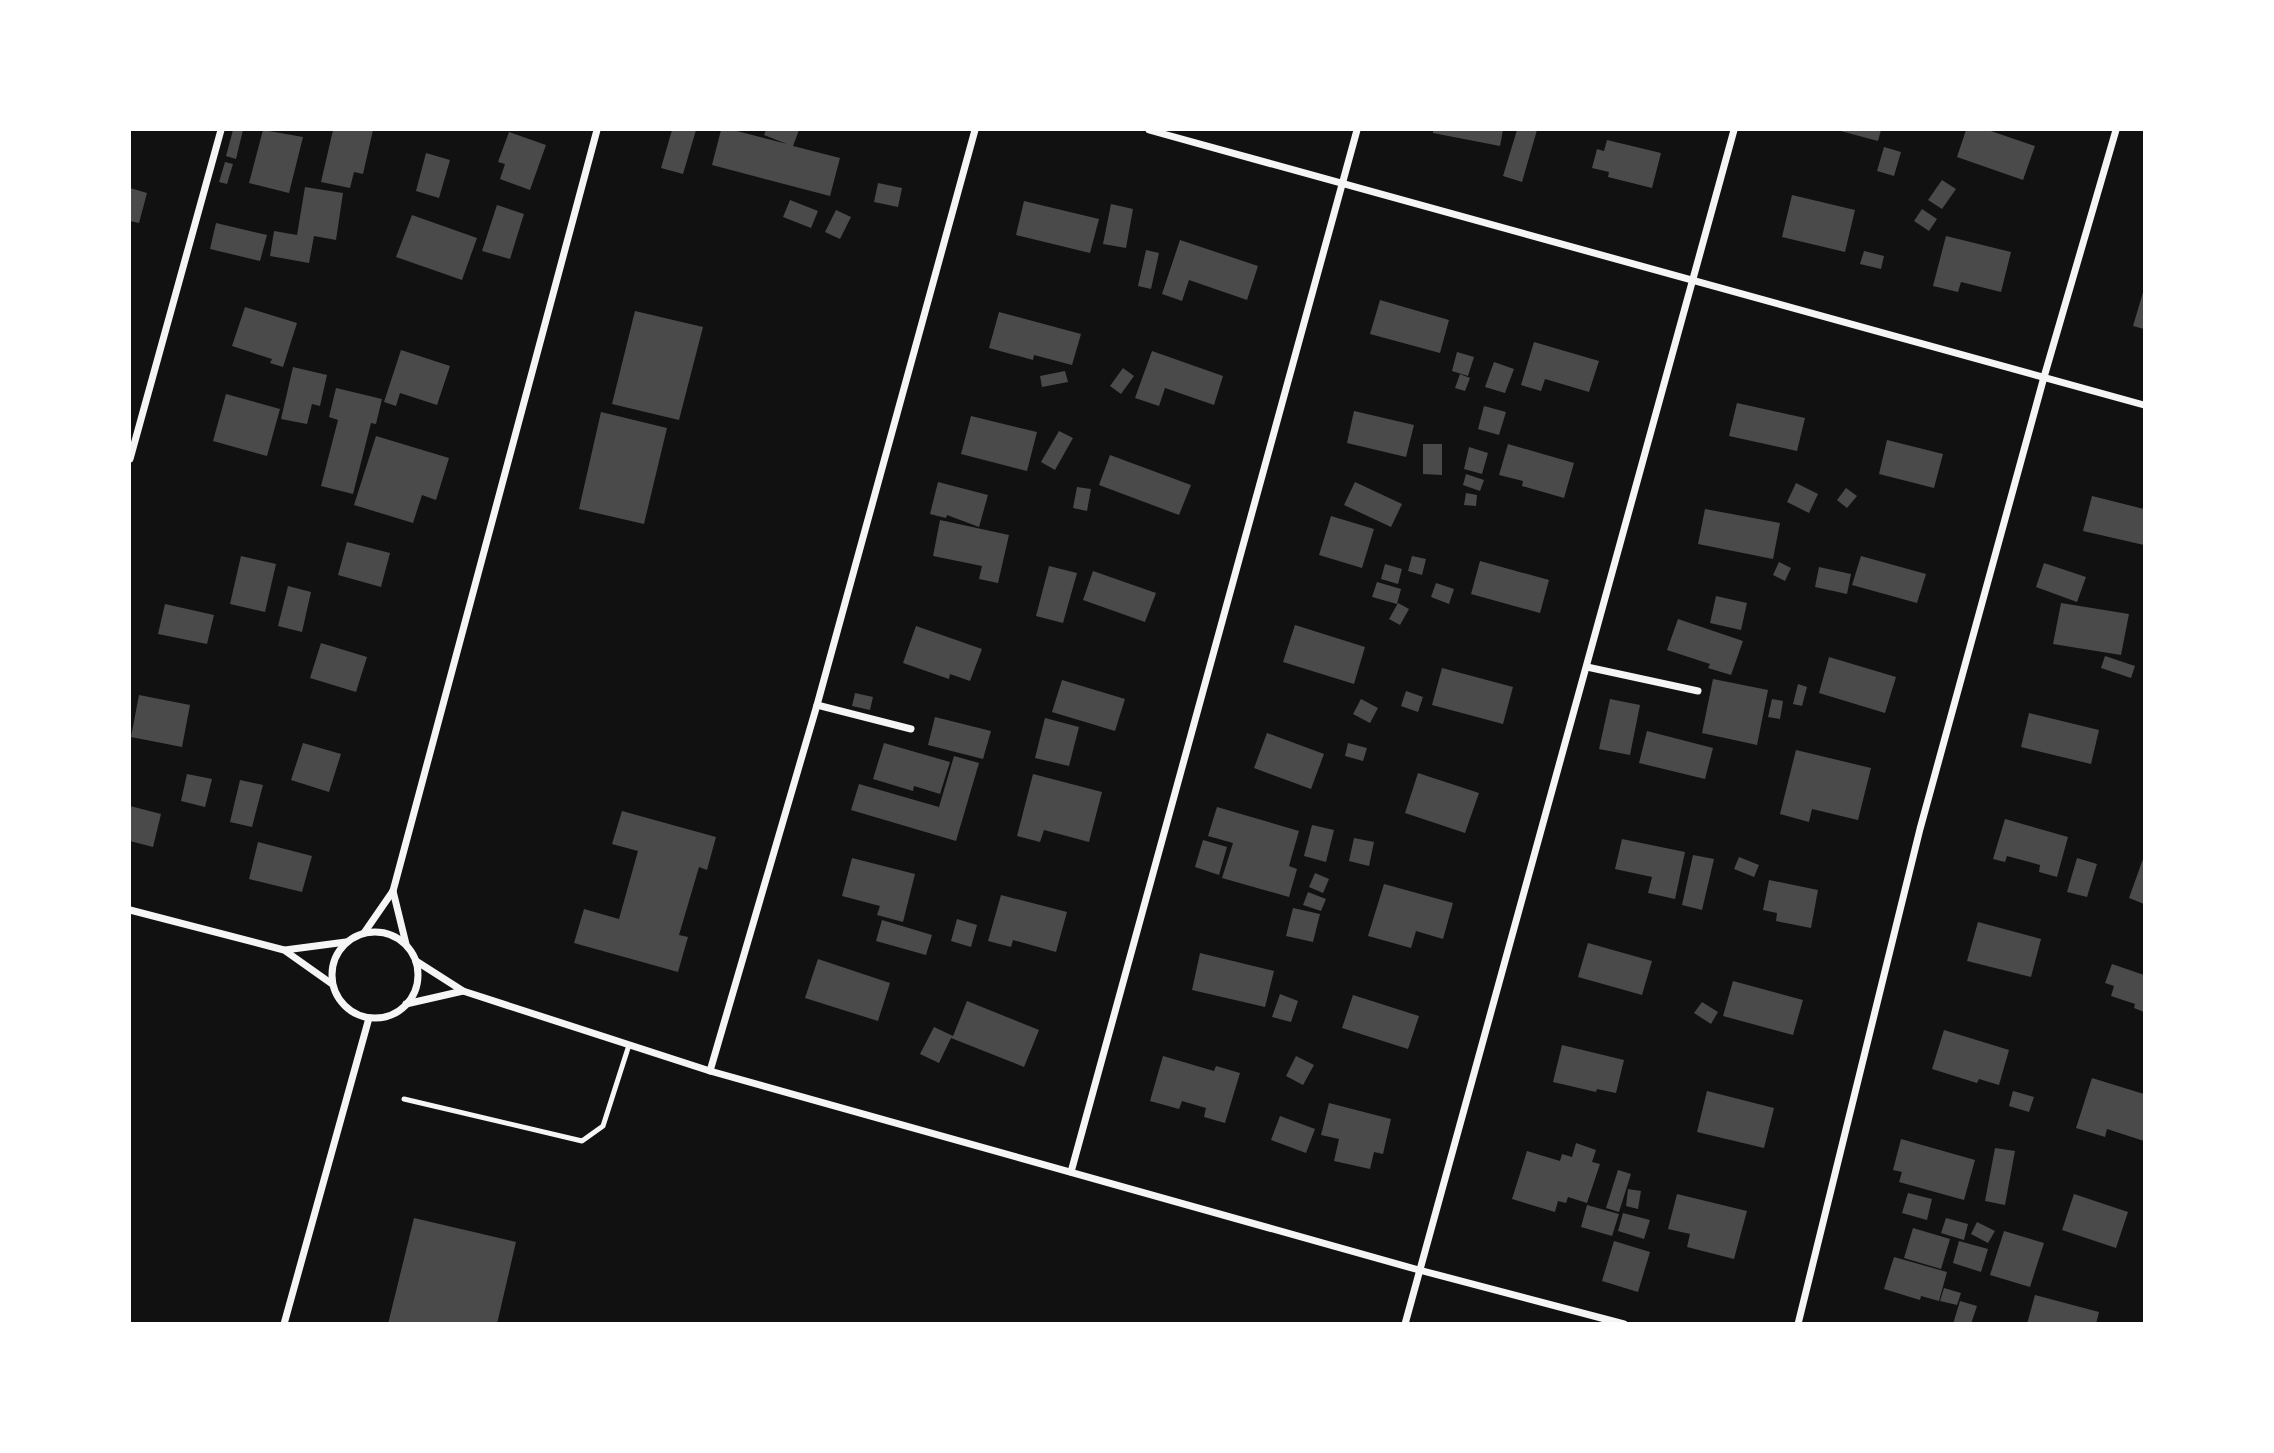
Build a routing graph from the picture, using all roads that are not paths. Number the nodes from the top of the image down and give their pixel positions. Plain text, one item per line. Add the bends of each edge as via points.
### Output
1 (221, 130) edge
2 (597, 130) edge
3 (975, 130) edge
4 (1149, 130) edge
5 (1357, 130) edge
6 (1734, 130) edge
7 (2116, 130) edge
8 (1343, 184) junction
9 (1692, 278) junction
10 (2044, 377) junction
11 (2144, 405) edge
12 (130, 459) edge
13 (1587, 667) junction
14 (1698, 691) dead end
15 (817, 705) junction
16 (911, 729) dead end
17 (393, 891) junction
18 (130, 910) edge
19 (364, 933) junction
20 (346, 942) junction
21 (406, 945) junction
22 (284, 950) junction
23 (416, 961) junction
24 (332, 984) junction
25 (463, 991) junction
26 (406, 1004) junction
27 (369, 1018) junction
28 (629, 1045) junction
29 (710, 1071) junction
30 (404, 1099) dead end
31 (1071, 1172) junction
32 (1419, 1270) junction
33 (285, 1324) edge
34 (1405, 1324) edge
35 (1624, 1324) edge
36 (1798, 1324) edge

1 - 12 street
2 - 17 street
3 - 15 street
4 - 8 street
5 - 8 street
6 - 9 street
7 - 10 street
8 - 9 street
8 - 31 street
9 - 10 street
9 - 13 street
10 - 11 street
10 - 36 street via 1920,829
13 - 14 street
13 - 32 street
15 - 16 street
15 - 29 street
17 - 19 street
17 - 21 street
18 - 22 street
19 - 20 street
19 - 21 street via 394,935
20 - 22 street
20 - 24 street via 336,954
21 - 23 street
22 - 24 street
23 - 25 street
23 - 26 street via 417,984
24 - 27 street via 345,1007
25 - 26 street
25 - 28 street
26 - 27 street via 383,1017
27 - 33 street
28 - 29 street
28 - 30 lane via 603,1126 582,1141
29 - 31 street
31 - 32 street
32 - 34 street
32 - 35 street

